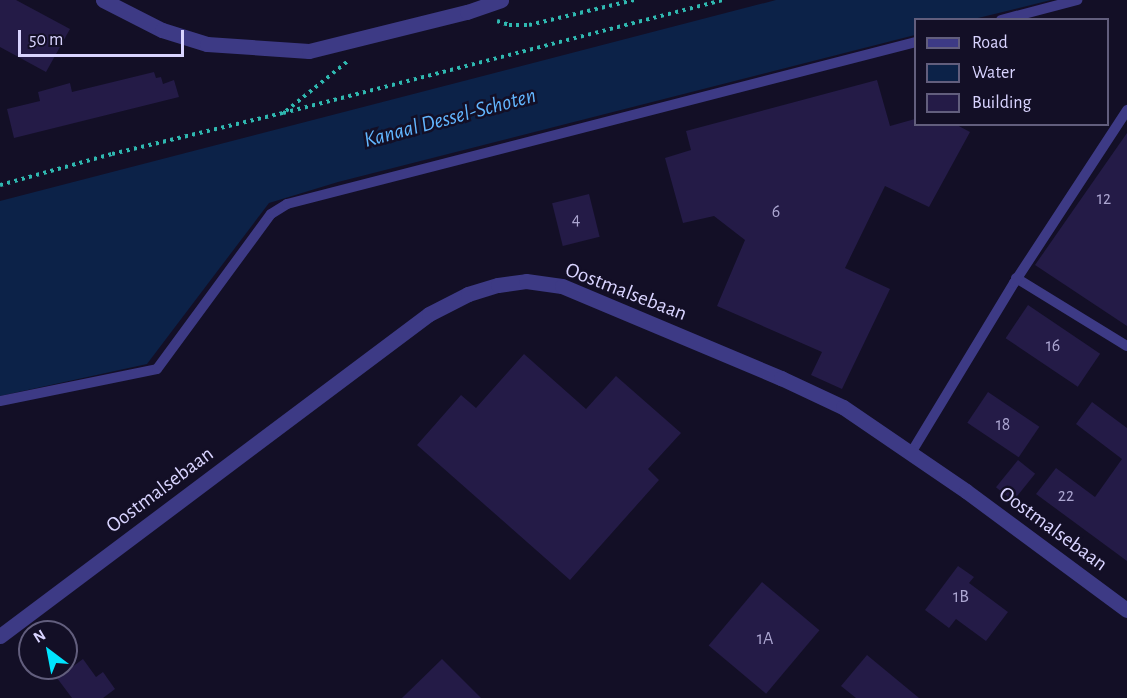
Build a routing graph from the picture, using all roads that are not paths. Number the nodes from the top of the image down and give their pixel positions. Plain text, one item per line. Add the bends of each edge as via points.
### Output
1 (103, 0) edge
2 (501, 0) edge
3 (1077, 0) edge
4 (1009, 18) edge
5 (914, 42) edge
6 (1127, 110) edge
7 (1016, 278) junction
8 (1127, 346) edge
9 (0, 401) edge
10 (911, 453) junction
11 (1127, 610) edge
12 (0, 636) edge

1 - 2 street via 162,30 207,44 309,51
3 - 4 lane
5 - 9 lane via 287,204 271,214 157,369
6 - 7 lane
7 - 8 lane
7 - 10 lane
10 - 11 street, Oostmalsebaan
10 - 12 street, Oostmalsebaan via 843,407 562,286 526,281 498,285 468,294 429,314

